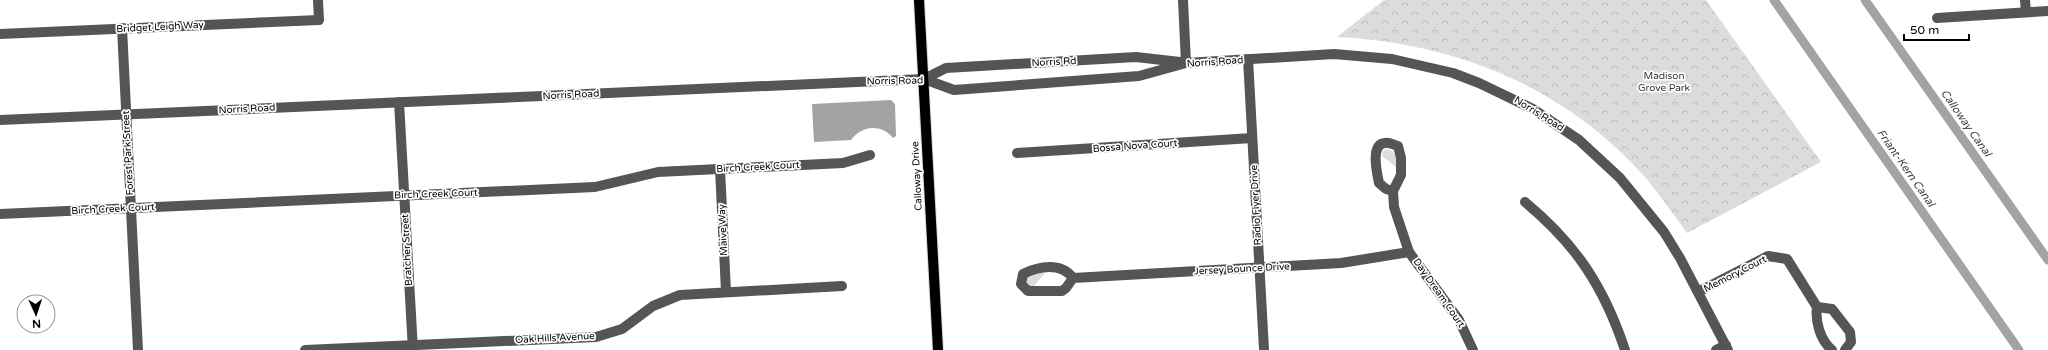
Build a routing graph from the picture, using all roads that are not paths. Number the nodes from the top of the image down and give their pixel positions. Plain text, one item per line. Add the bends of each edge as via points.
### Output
1 (318, 0) edge
2 (919, 0) edge
3 (1183, 0) edge
4 (2025, 0) edge
5 (2048, 11) edge
6 (2026, 12) junction
7 (1937, 18) dead end
8 (122, 28) junction
9 (0, 34) edge
10 (1248, 59) junction
11 (1186, 63) junction
12 (924, 79) junction
13 (399, 102) junction
14 (126, 114) junction
15 (0, 120) edge
16 (1252, 138) junction
17 (1017, 153) dead end
18 (870, 155) dead end
19 (720, 169) junction
20 (1393, 191) dead end
21 (404, 196) junction
22 (1525, 202) dead end
23 (130, 208) junction
24 (0, 214) edge
25 (1409, 252) junction
26 (1259, 268) junction
27 (1074, 278) junction
28 (842, 286) dead end
29 (726, 291) junction
30 (1698, 292) junction
31 (1817, 306) junction
32 (1727, 347) edge
33 (412, 348) edge
34 (138, 350) edge
35 (305, 350) edge
36 (938, 350) edge
37 (1264, 350) edge
38 (1473, 350) edge
39 (1625, 350) edge
40 (1716, 350) edge
41 (1832, 350) edge
42 (1845, 350) edge

1 - 8 street, Bridget Leigh Way via 319,20
2 - 12 main road, Calloway Drive
3 - 11 street
4 - 6 street
5 - 6 street
6 - 7 street
8 - 9 street, Bridget Leigh Way
8 - 14 street, Forest Park Street
10 - 11 street, Norris Road
10 - 16 street, Radio Flyer Drive
10 - 30 street, Norris Road via 1334,54 1392,59 1453,74 1511,97 1579,140 1620,178 1664,232
11 - 12 street, Norris Rd via 1136,57 946,68
11 - 12 street, Norris Road via 1139,76 954,90
12 - 13 street, Norris Road
12 - 36 main road, Calloway Drive
13 - 14 street, Norris Road
13 - 21 street, Bratcher Street
14 - 15 street, Norris Road
14 - 23 street, Forest Park Street
16 - 17 street, Bossa Nova Court
16 - 26 street, Radio Flyer Drive
18 - 19 street, Birch Creek Court via 843,163
19 - 21 street, Birch Creek Court via 658,172 595,188
19 - 29 street, Maive Way
20 - 25 street, Day Dream Court via 1394,207
21 - 23 street, Birch Creek Court
21 - 33 street, Bratcher Street
22 - 39 street via 1560,234 1589,270 1611,311
23 - 24 street, Birch Creek Court
23 - 34 street, Forest Park Street
25 - 26 street, Jersey Bounce Drive via 1341,263
25 - 38 street, Day Dream Court via 1459,320
26 - 27 street, Jersey Bounce Drive
26 - 37 street, Radio Flyer Drive
27 - 27 street via 1062,291 1028,291 1021,284 1023,274 1048,267 1061,268
28 - 29 street, Oak Hills Avenue
29 - 33 street, Oak Hills Avenue via 693,292 665,300 622,329 596,337
30 - 31 street, Memory Court via 1768,256 1787,259
30 - 32 street, Norris Road
31 - 41 street, Memory Court via 1815,318 1827,346
31 - 42 street via 1832,308 1850,332 1851,342
32 - 40 street
33 - 35 street, Oak Hills Avenue

